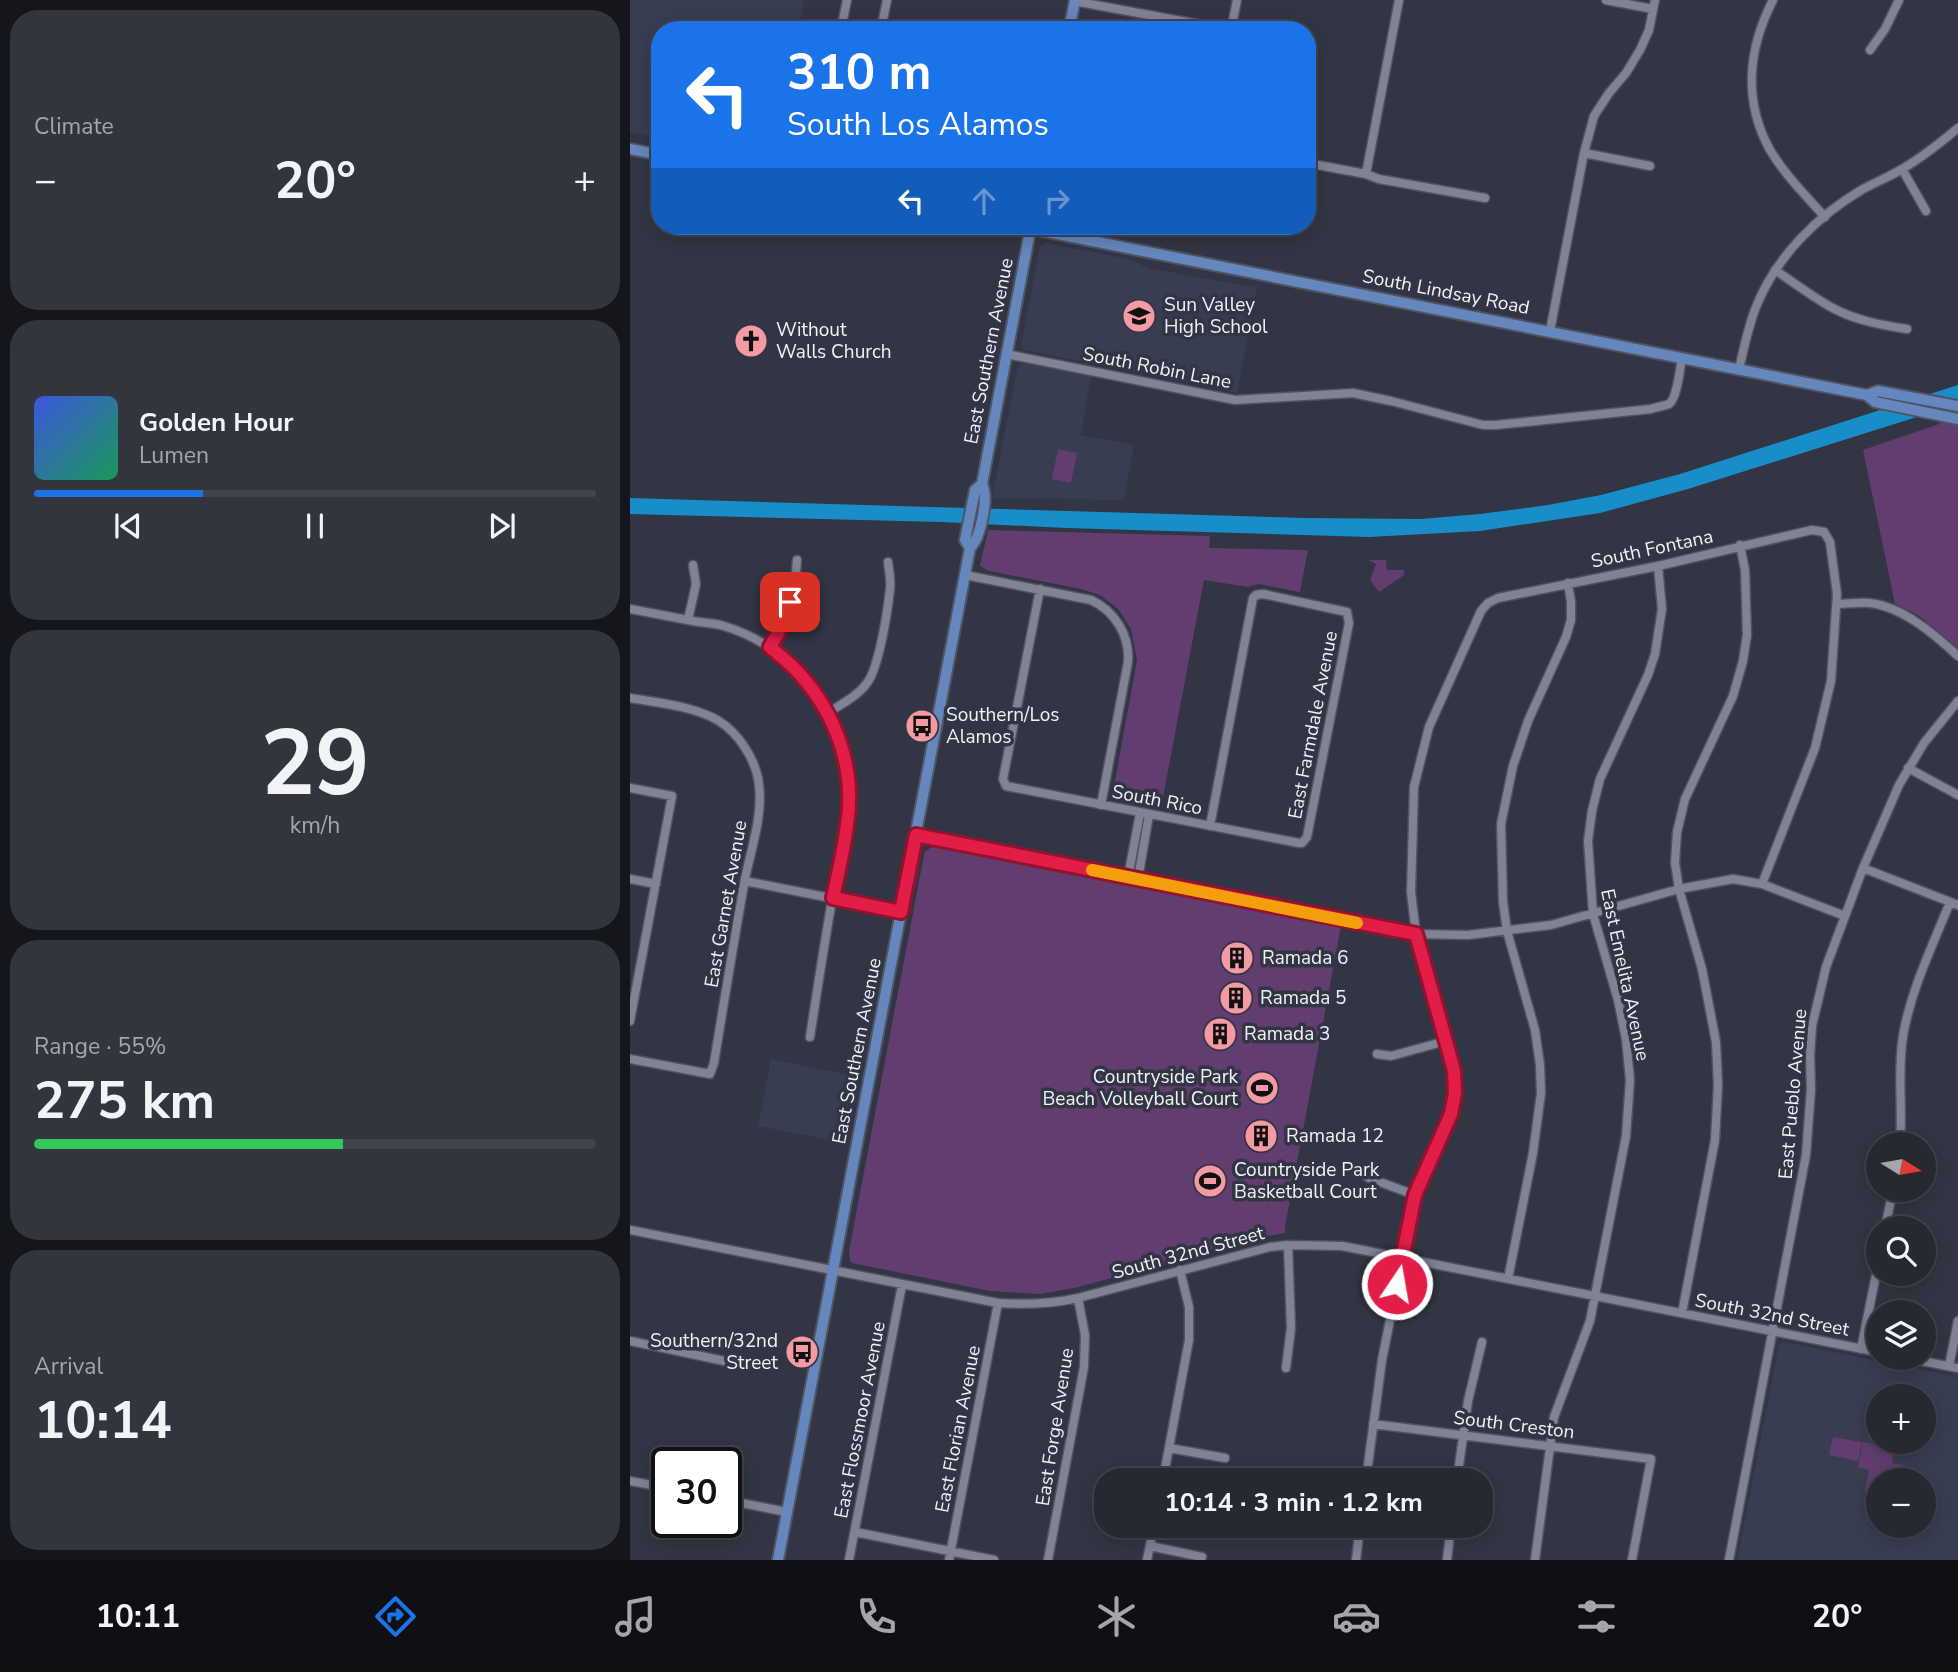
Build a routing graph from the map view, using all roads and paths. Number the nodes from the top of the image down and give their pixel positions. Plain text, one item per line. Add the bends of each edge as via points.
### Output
1 (847, 0) edge
2 (887, 0) edge
3 (1237, 0) edge
4 (1399, 0) edge
5 (1606, 0) edge
6 (1773, 0) edge
7 (1899, 0) edge
8 (1075, 1) edge
9 (1654, 5) edge
10 (843, 21) edge
11 (883, 21) edge
12 (1071, 21) edge
13 (1183, 21) edge
14 (1233, 21) edge
15 (1870, 50) dead end
16 (1958, 128) edge
17 (630, 149) edge
18 (651, 153) edge
19 (1584, 153) junction
20 (1316, 165) edge
21 (1650, 166) dead end
22 (1902, 169) junction
23 (1366, 174) junction
24 (1485, 198) dead end
25 (1926, 211) dead end
26 (1825, 217) junction
27 (1029, 235) edge
28 (1071, 235) edge
29 (1775, 270) junction
30 (1907, 329) dead end
31 (1550, 331) junction
32 (1006, 354) junction
33 (1682, 358) junction
34 (1739, 369) junction
35 (1867, 395) junction
36 (1958, 406) edge
37 (1958, 419) edge
38 (1740, 545) junction
39 (797, 560) dead end
40 (887, 562) dead end
41 (694, 565) dead end
42 (1658, 566) junction
43 (965, 575) junction
44 (1568, 583) junction
45 (1040, 589) junction
46 (1837, 604) junction
47 (630, 609) edge
48 (688, 620) junction
49 (770, 647) junction
50 (1958, 656) edge
51 (630, 698) edge
52 (1958, 701) edge
53 (828, 712) junction
54 (1908, 768) junction
55 (630, 788) edge
56 (1958, 795) edge
57 (1101, 805) junction
58 (1140, 813) junction
59 (1149, 815) junction
60 (1210, 826) junction
61 (916, 835) junction
62 (1302, 843) joint
63 (1863, 868) junction
64 (1128, 877) junction
65 (1138, 878) junction
66 (630, 879) edge
67 (745, 881) junction
68 (656, 884) junction
69 (1762, 884) junction
70 (1679, 889) junction
71 (833, 898) junction
72 (1954, 903) edge
73 (901, 912) junction
74 (1594, 914) junction
75 (1845, 916) junction
76 (1507, 931) junction
77 (1416, 934) junction
78 (630, 1021) edge
79 (810, 1037) dead end
80 (1446, 1041) junction
81 (1377, 1054) dead end
82 (630, 1059) edge
83 (1900, 1132) edge
84 (1354, 1168) dead end
85 (1415, 1195) junction
86 (630, 1230) edge
87 (1288, 1245) junction
88 (1402, 1258) junction
89 (1180, 1270) junction
90 (834, 1271) junction
91 (1508, 1279) junction
92 (902, 1285) junction
93 (1874, 1286) edge
94 (1595, 1296) junction
95 (1078, 1298) junction
96 (998, 1303) junction
97 (1682, 1313) junction
98 (1958, 1321) edge
99 (1772, 1331) junction
100 (630, 1341) edge
101 (1482, 1342) dead end
102 (1861, 1349) junction
103 (1866, 1350) edge
104 (1936, 1364) edge
105 (743, 1365) dead end
106 (1954, 1367) edge
107 (1286, 1368) dead end
108 (1373, 1424) junction
109 (1462, 1434) junction
110 (1550, 1445) junction
111 (1169, 1448) junction
112 (1225, 1458) dead end
113 (1165, 1468) edge
114 (1368, 1468) edge
115 (1458, 1468) edge
116 (630, 1481) edge
117 (651, 1485) edge
118 (742, 1503) edge
119 (787, 1512) junction
120 (855, 1532) junction
121 (1152, 1538) edge
122 (1359, 1538) edge
123 (1450, 1538) edge
124 (1150, 1546) junction
125 (949, 1556) edge
126 (1202, 1557) dead end
127 (778, 1560) edge
128 (849, 1560) edge
129 (995, 1560) edge
130 (1048, 1560) edge
131 (1147, 1560) edge
132 (1356, 1560) edge
133 (1447, 1560) edge
134 (1535, 1560) edge
135 (1632, 1560) edge
136 (1729, 1560) edge

1 - 10 street
2 - 11 street
3 - 14 street
4 - 23 street
5 - 9 street
6 - 26 street via 1755,45 1754,107 1771,151
7 - 15 street
8 - 12 main road
8 - 13 street
9 - 19 street via 1640,50 1594,116
16 - 22 street
17 - 18 main road
19 - 21 street
19 - 31 street
20 - 23 street
22 - 25 street
22 - 26 street
23 - 24 street
26 - 29 street
27 - 32 main road, East Southern Avenue
28 - 31 main road, South Lindsay Road
29 - 30 street via 1853,317
29 - 34 street via 1752,316
31 - 33 main road, South Lindsay Road
32 - 33 street, South Robin Lane via 1235,400 1353,393 1483,425 1669,404
32 - 43 main road, East Southern Avenue via 982,484 986,491 974,524 977,541
33 - 34 main road, South Lindsay Road
34 - 35 main road, South Lindsay Road
35 - 36 main road, South Lindsay Road via 1878,391
35 - 37 main road, South Lindsay Road via 1875,402
38 - 42 street, South Fontana
38 - 46 street, South Fontana via 1826,528
38 - 70 street via 1747,635 1743,661 1733,696 1685,799 1677,832
39 - 49 street via 787,617
40 - 53 street via 891,587 871,687
41 - 48 street via 696,584
42 - 44 street, South Fontana
42 - 74 street, East Emelita Avenue via 1662,609 1655,654 1600,779 1592,811 1588,841
43 - 45 street
43 - 61 main road, East Southern Avenue
44 - 76 street via 1571,611 1566,637 1528,721 1501,824
44 - 77 street, South Fontana via 1488,603 1429,727 1414,787 1411,892
45 - 57 street via 1098,603 1108,610 1127,642 1128,662
45 - 57 street, South Rico via 1003,779 1006,786
46 - 50 street via 1870,603 1894,609
46 - 69 street via 1831,681 1815,748
47 - 48 street
48 - 49 street via 724,626
49 - 53 street via 796,670
51 - 67 street, East Garnet Avenue via 707,715 741,742 752,760 760,807
52 - 54 street, East Pueblo Avenue
53 - 71 street via 845,756 849,796
54 - 56 street
54 - 63 street, East Pueblo Avenue
55 - 68 street via 672,796
57 - 58 street, South Rico
58 - 59 street, South Rico
58 - 64 street
59 - 60 street, South Rico
59 - 65 street
60 - 62 street, South Rico
60 - 62 street, East Farmdale Avenue via 1251,601 1263,594 1347,611 1349,623
61 - 64 street
61 - 73 main road, East Southern Avenue
63 - 72 street
63 - 75 street, East Pueblo Avenue
64 - 65 street
65 - 77 street
66 - 68 street
67 - 71 street
67 - 82 street, East Garnet Avenue via 710,1074
68 - 78 street
69 - 70 street via 1733,879
69 - 75 street
70 - 74 street
70 - 97 street via 1704,981 1716,1042 1718,1085 1715,1140
71 - 73 street
71 - 79 street
72 - 83 street via 1913,998 1903,1035
73 - 90 main road, East Southern Avenue
74 - 76 street
74 - 94 street, East Emelita Avenue via 1623,1019 1630,1080 1626,1136
75 - 99 street, East Pueblo Avenue via 1826,967 1812,1026 1806,1155
76 - 77 street
76 - 91 street via 1535,1030 1541,1093
77 - 80 street
80 - 81 street via 1391,1056
80 - 85 street via 1454,1071 1451,1114
84 - 85 street
85 - 88 street
86 - 90 street, South 32nd Street
87 - 88 street, South 32nd Street via 1342,1246
87 - 89 street, South 32nd Street
87 - 107 street via 1291,1328
88 - 91 street, South 32nd Street
88 - 108 street
89 - 95 street, South 32nd Street
89 - 111 street via 1188,1297 1189,1340
90 - 92 street, South 32nd Street
90 - 119 main road, East Southern Avenue
91 - 94 street, South 32nd Street
92 - 96 street, South 32nd Street
92 - 120 street, East Flossmoor Avenue
93 - 102 street
94 - 97 street, South 32nd Street
94 - 110 street, East Emelita Avenue via 1586,1335 1556,1409
95 - 96 street, South 32nd Street via 1054,1304
95 - 130 street, East Forge Avenue via 1085,1335 1084,1367
96 - 125 street, East Florian Avenue
97 - 99 street, South 32nd Street
98 - 106 street
99 - 102 street, South 32nd Street
99 - 136 street, East Pueblo Avenue
100 - 105 street
101 - 109 street
102 - 103 street, South 32nd Street
104 - 106 street
108 - 109 street, South Creston
108 - 114 street
109 - 110 street, South Creston
109 - 115 street
110 - 134 street, East Emelita Avenue
110 - 135 street, South Creston via 1651,1459
111 - 112 street
111 - 113 street
116 - 117 street
118 - 119 street
119 - 127 main road, East Southern Avenue
120 - 125 street
120 - 128 street, East Flossmoor Avenue
121 - 124 street
122 - 132 street
123 - 133 street
124 - 126 street
124 - 131 street
125 - 129 street

